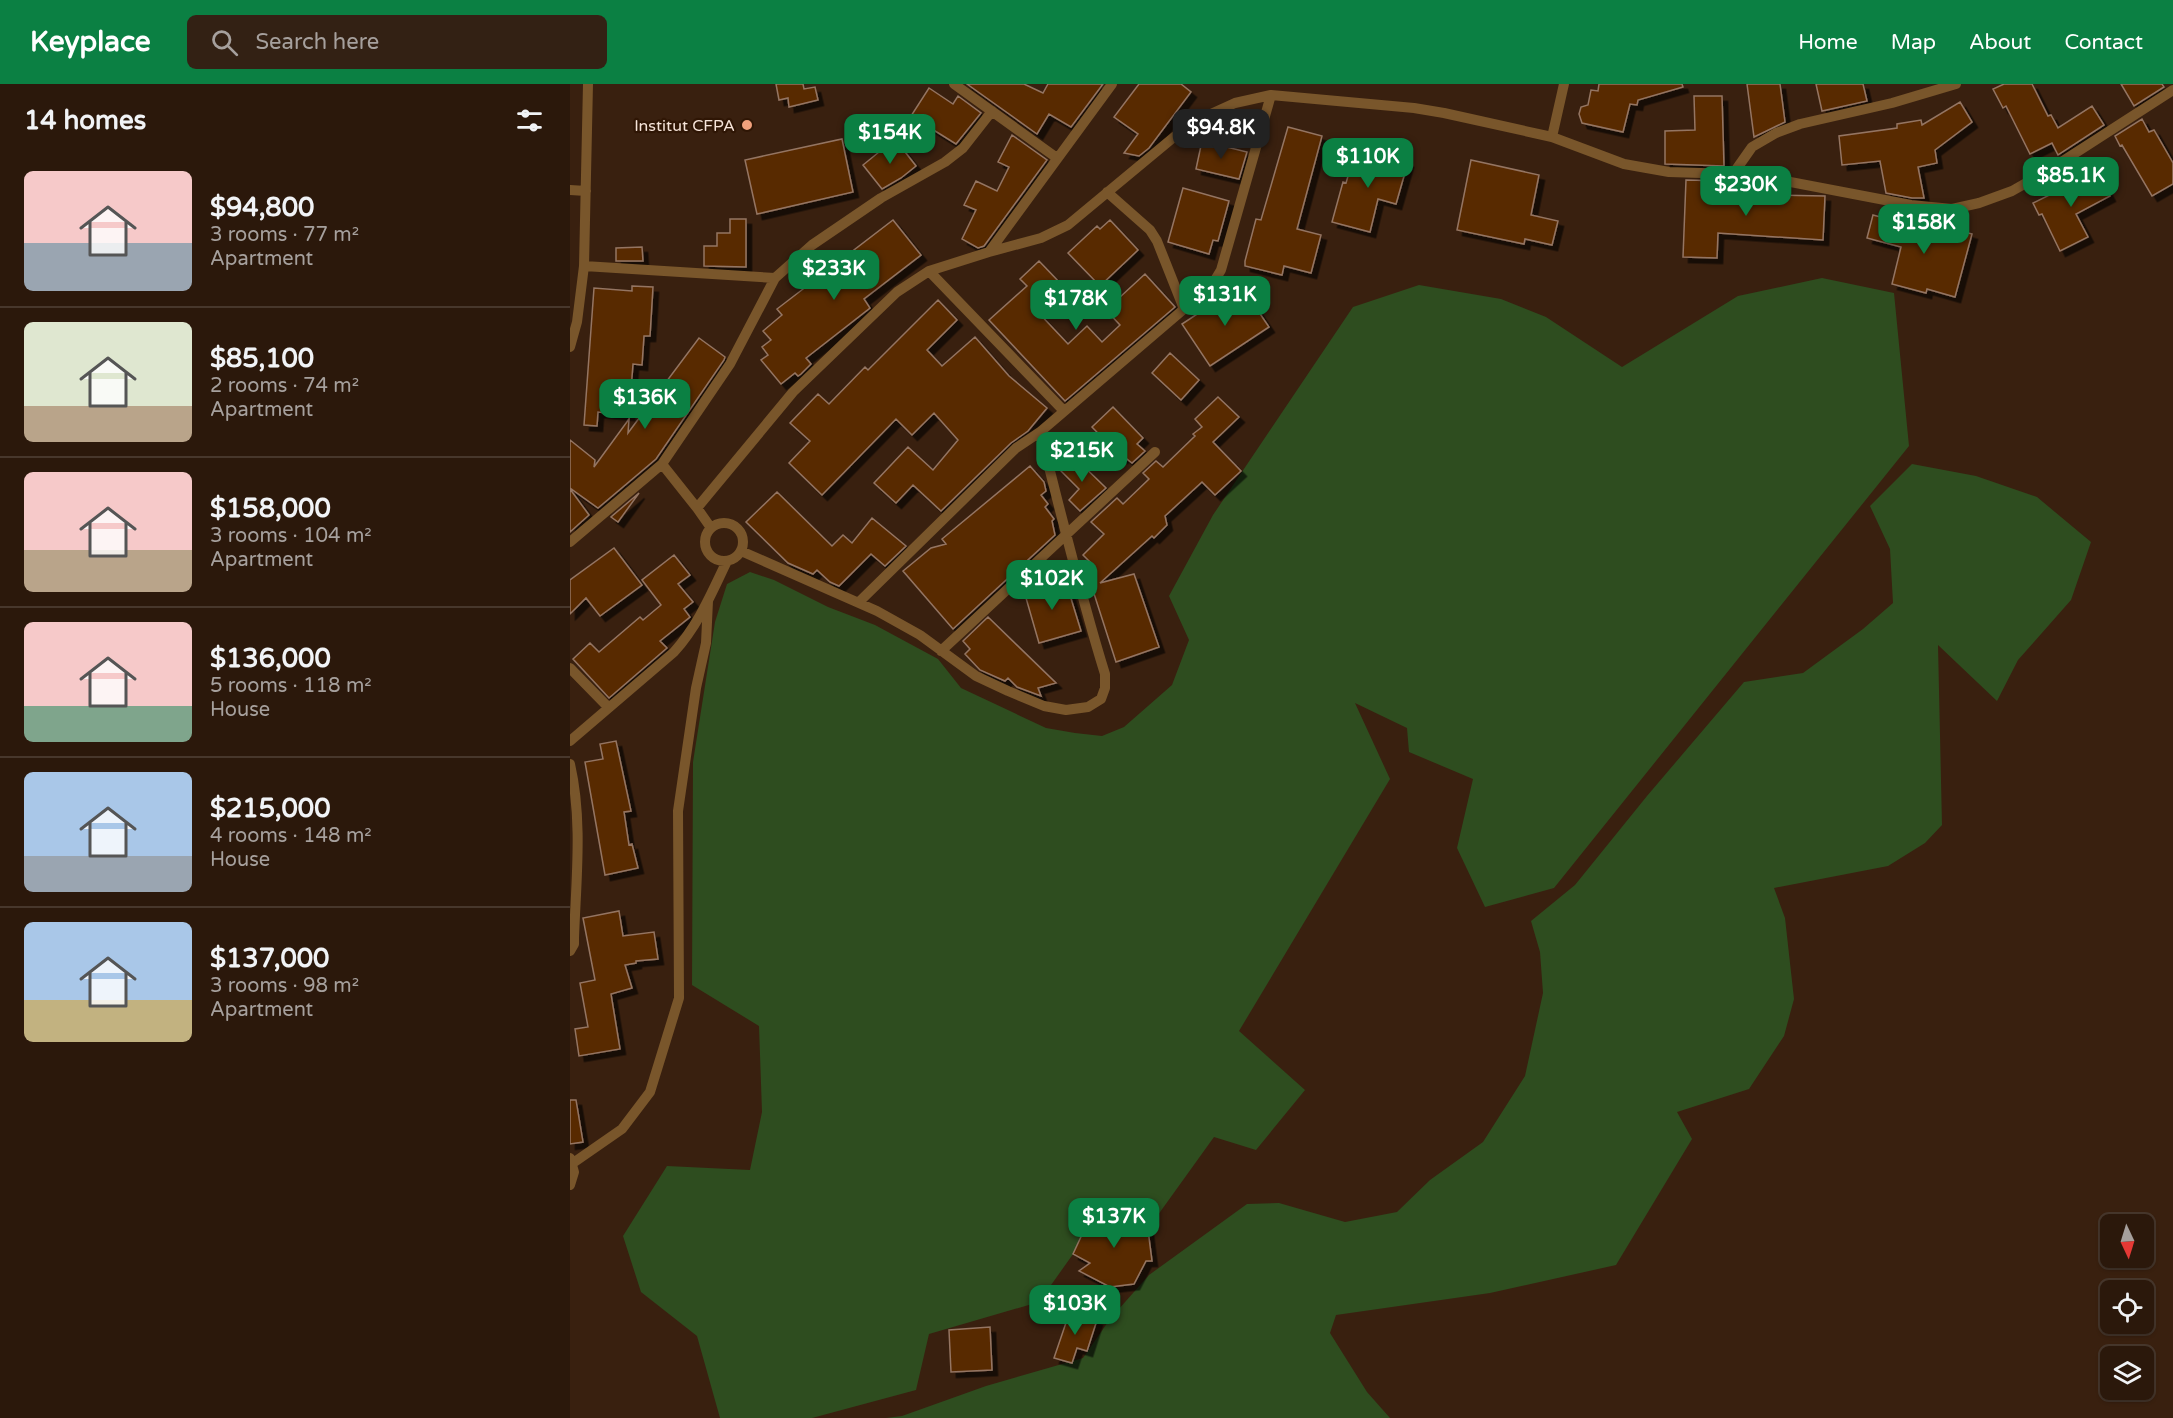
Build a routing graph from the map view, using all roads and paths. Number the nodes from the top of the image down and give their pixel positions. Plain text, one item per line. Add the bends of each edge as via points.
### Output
1 (588, 84) edge
2 (954, 84) edge
3 (1112, 84) edge
4 (1564, 84) edge
5 (1956, 84) edge
6 (2173, 90) edge
7 (1271, 95) junction
8 (992, 111) junction
9 (1552, 137) junction
10 (1057, 158) junction
11 (1733, 174) junction
12 (570, 190) edge
13 (586, 191) junction
14 (1107, 192) junction
15 (989, 252) junction
16 (584, 266) junction
17 (929, 271) junction
18 (775, 278) junction
19 (1184, 309) junction
20 (570, 347) edge
21 (1064, 411) junction
22 (1040, 432) junction
23 (1155, 452) dead end
24 (662, 464) junction
25 (697, 508) junction
26 (711, 528) junction
27 (1067, 533) junction
28 (570, 542) edge
29 (741, 551) junction
30 (727, 561) junction
31 (708, 601) junction
32 (859, 602) junction
33 (941, 651) junction
34 (570, 668) edge
35 (608, 707) junction
36 (570, 741) edge
37 (570, 764) edge
38 (570, 951) edge
39 (571, 1160) edge
40 (570, 1185) edge

1 - 13 street
2 - 8 street
3 - 10 street
4 - 9 street
5 - 11 street via 1776,133 1752,147
6 - 11 street via 2012,191 1952,209
7 - 9 street via 1414,108
7 - 14 street via 1235,103 1197,122
7 - 19 street via 1221,270 1212,285
8 - 10 street
8 - 18 street via 963,148 945,162 881,198 812,245
9 - 11 street via 1624,164 1669,172
10 - 15 street
12 - 13 street
13 - 16 street
14 - 15 street via 1056,232
14 - 19 street via 1153,236
15 - 17 street
16 - 18 street
16 - 20 street
17 - 21 street
17 - 25 street via 897,292 794,392
18 - 24 street via 730,364
19 - 21 street
21 - 22 street
22 - 27 street
22 - 32 street via 1016,448
23 - 27 street
24 - 25 street
24 - 28 street
25 - 26 street
26 - 29 street via 732,525 742,536
26 - 30 street via 705,539 707,550 715,559
27 - 33 street
27 - 33 street via 1105,674 1101,699 1077,710 1044,705 976,676
29 - 30 street
29 - 32 street
30 - 31 street
31 - 35 street via 692,631 674,652
31 - 39 street via 706,643 678,812 679,998 650,1092 622,1129
32 - 33 street
34 - 35 street
35 - 36 street
37 - 38 street via 578,827 574,944
39 - 40 street via 574,1172

